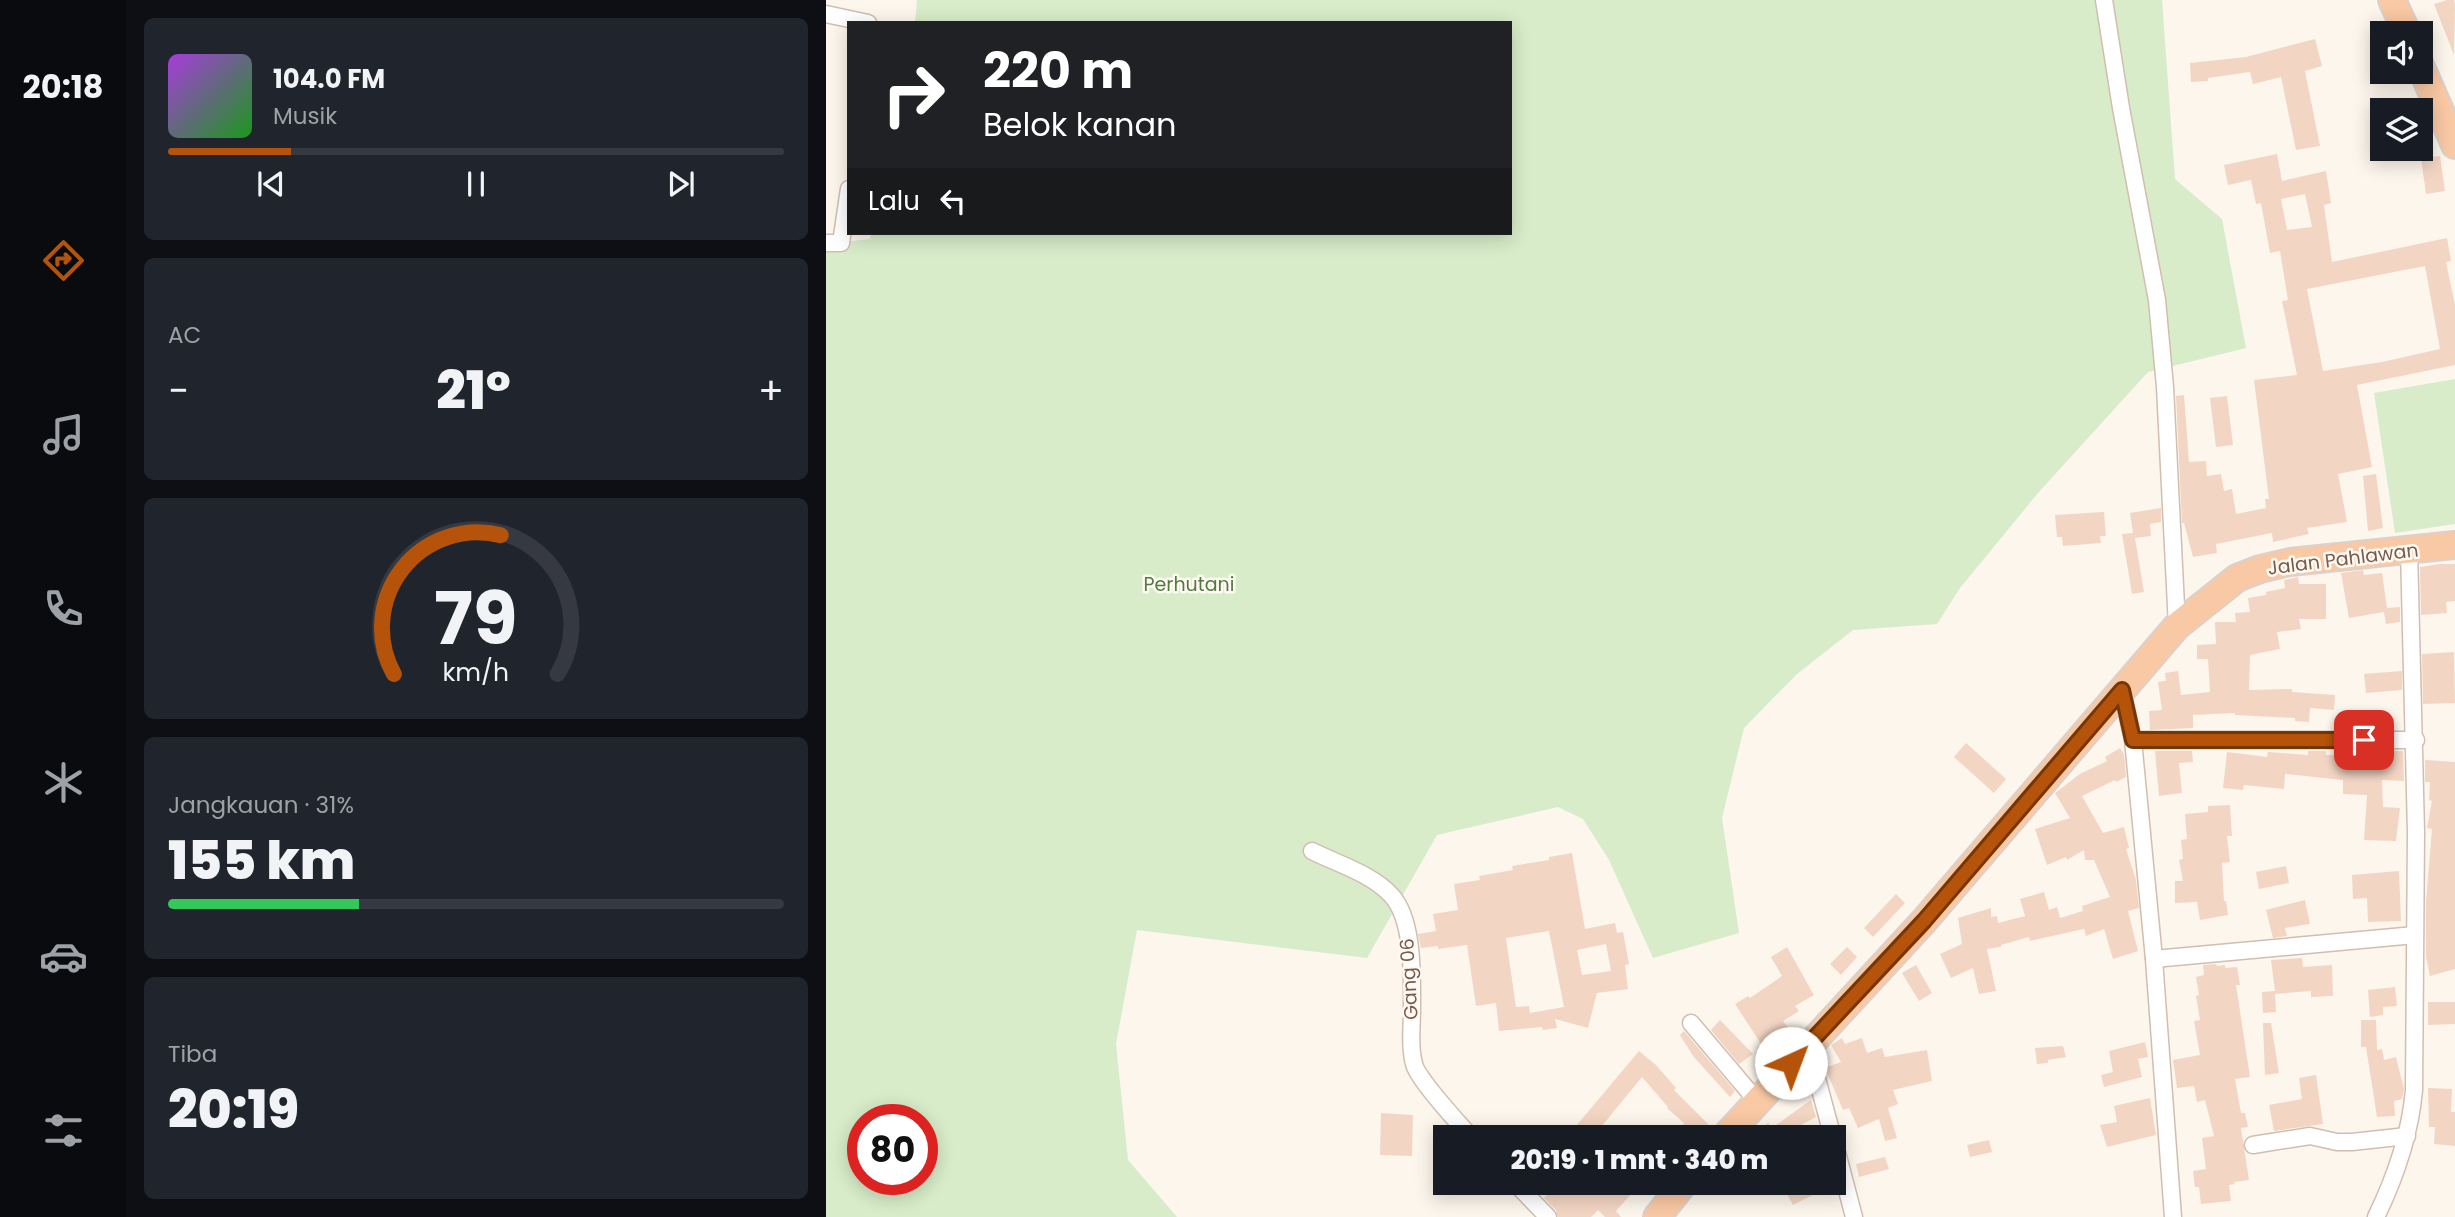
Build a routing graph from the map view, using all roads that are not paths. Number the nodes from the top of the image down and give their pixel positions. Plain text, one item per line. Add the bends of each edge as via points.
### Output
1 (2104, 0) edge
2 (2392, 0) edge
3 (826, 14) edge
4 (859, 21) edge
5 (2402, 21) edge
6 (2428, 84) edge
7 (2455, 145) edge
8 (847, 203) edge
9 (826, 243) edge
10 (2455, 545) edge
11 (2409, 550) junction
12 (2177, 626) junction
13 (2122, 690) junction
14 (2133, 740) junction
15 (2416, 740) junction
16 (1312, 852) dead end
17 (2416, 935) junction
18 (2154, 959) junction
19 (1691, 1023) dead end
20 (1808, 1045) junction
21 (1757, 1101) junction
22 (1462, 1125) edge
23 (1736, 1125) edge
24 (1829, 1125) edge
25 (2407, 1136) junction
26 (2253, 1145) dead end
27 (1846, 1187) edge
28 (1527, 1195) edge
29 (1674, 1195) edge
30 (1548, 1217) edge
31 (1657, 1217) edge
32 (1854, 1217) edge
33 (2173, 1217) edge
34 (2375, 1217) edge

1 - 12 street via 2157,300
2 - 5 highway
3 - 4 street
6 - 7 highway
8 - 9 street via 841,243
10 - 11 highway, Jalan Pahlawan
11 - 12 highway, Jalan Pahlawan via 2260,569 2237,578
11 - 15 street
12 - 13 highway, Jalan Pahlawan
13 - 14 street
13 - 20 highway, Jalan Pahlawan via 1924,921
14 - 15 street
14 - 18 street
15 - 17 street
16 - 22 street, Gang 06 via 1382,887 1401,909 1412,972 1415,1067
17 - 18 street
17 - 25 street via 2414,1090
18 - 33 street
19 - 21 street
20 - 21 highway, Jalan Pahlawan
20 - 24 street
21 - 23 highway, Jalan Pahlawan
25 - 26 street via 2352,1142 2310,1136
25 - 34 street
27 - 32 street
28 - 30 street
29 - 31 highway

